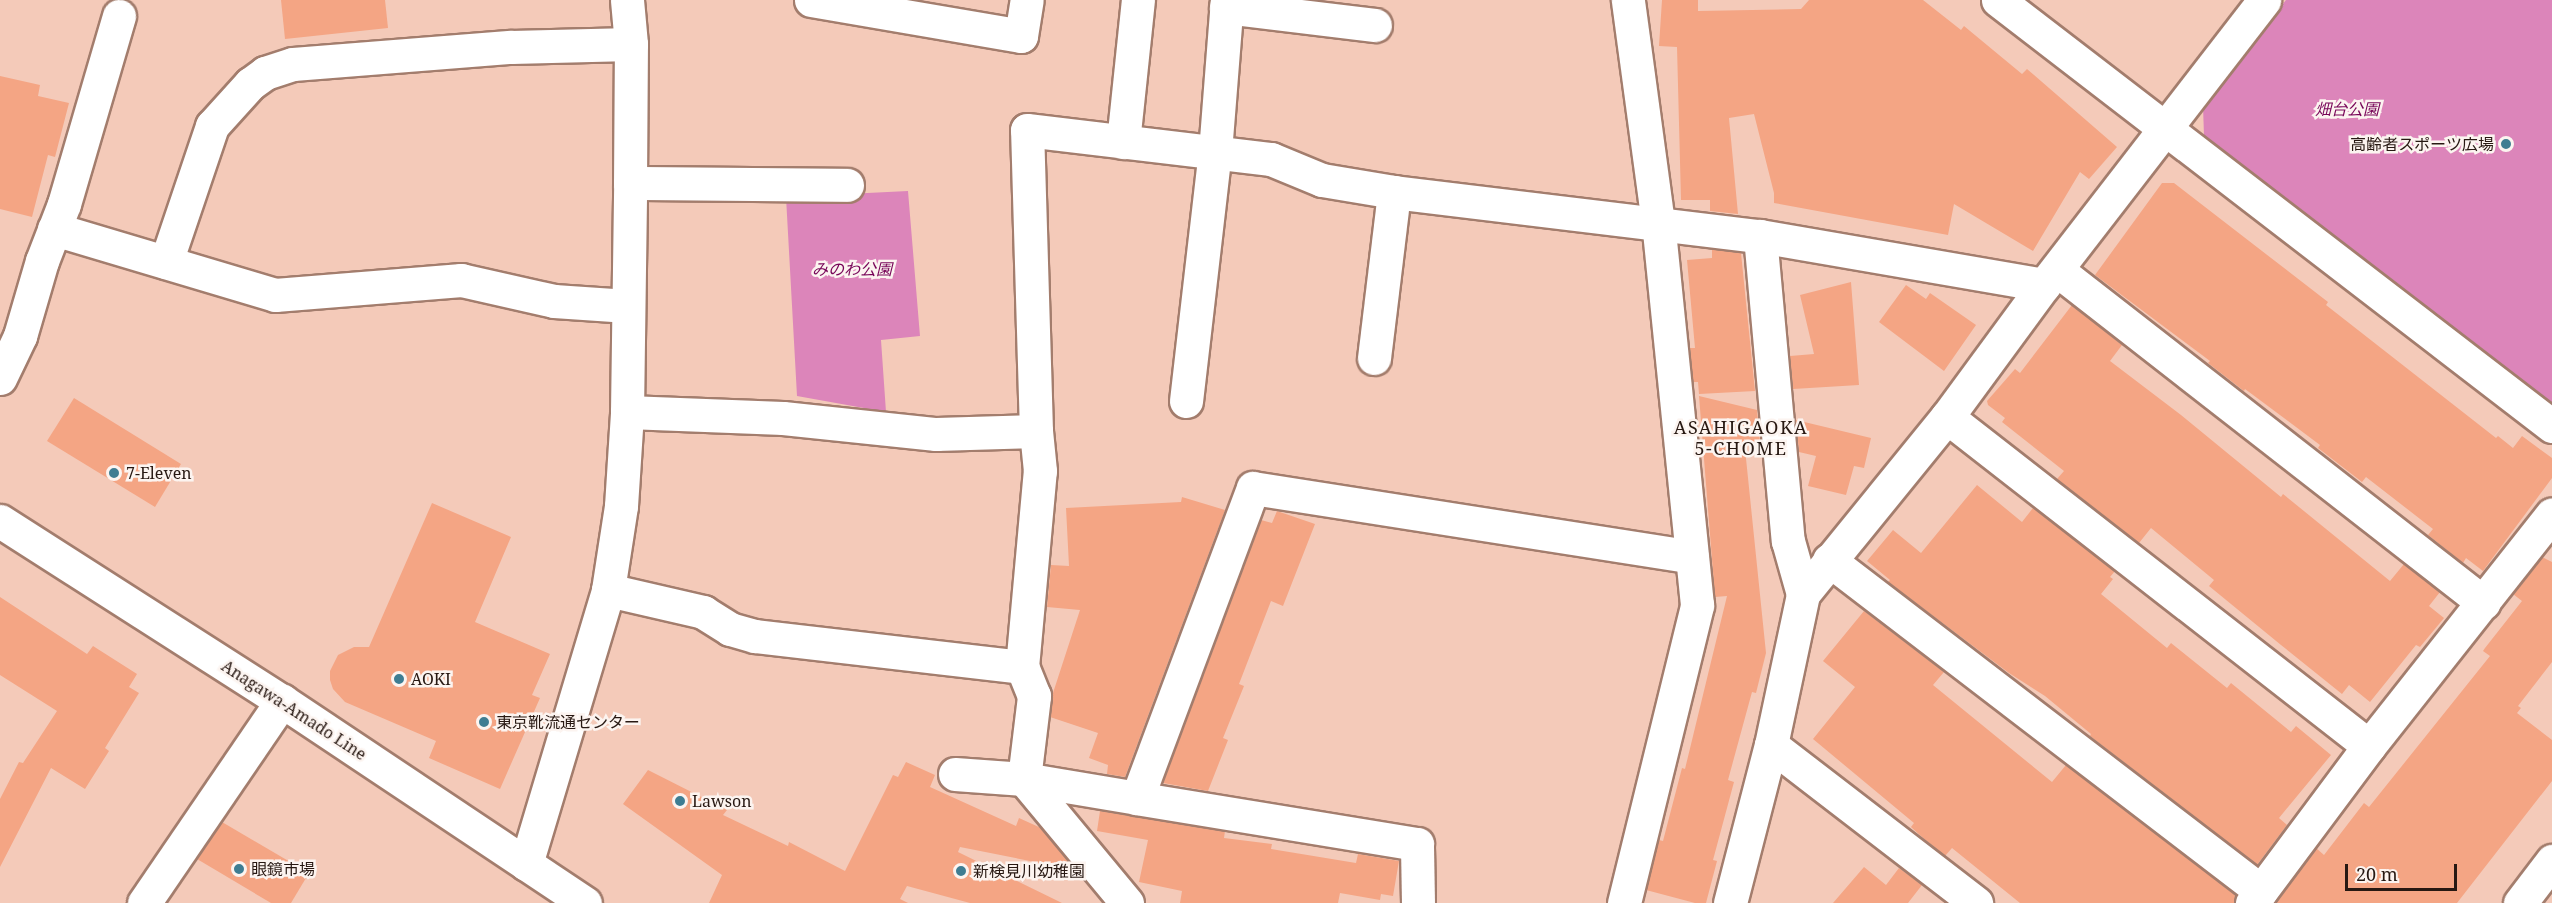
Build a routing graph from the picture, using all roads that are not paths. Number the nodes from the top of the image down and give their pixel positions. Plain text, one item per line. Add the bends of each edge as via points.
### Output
1 (627, 0) edge
2 (811, 0) edge
3 (1027, 0) edge
4 (1138, 0) edge
5 (1628, 0) edge
6 (1998, 0) edge
7 (2264, 0) edge
8 (1227, 4) edge
9 (119, 16) dead end
10 (1375, 25) dead end
11 (631, 44) junction
12 (2163, 129) junction
13 (1124, 142) junction
14 (1215, 152) junction
15 (630, 183) junction
16 (847, 185) dead end
17 (1394, 192) junction
18 (1658, 223) junction
19 (54, 230) junction
20 (1760, 237) junction
21 (166, 262) junction
22 (2051, 277) junction
23 (628, 306) junction
24 (1374, 358) dead end
25 (0, 378) edge
26 (1186, 401) dead end
27 (627, 412) junction
28 (1947, 417) junction
29 (2552, 426) edge
30 (1036, 431) junction
31 (2552, 514) edge
32 (0, 521) edge
33 (1692, 557) junction
34 (1829, 560) junction
35 (609, 590) junction
36 (1803, 594) junction
37 (2484, 603) junction
38 (1022, 667) junction
39 (282, 701) junction
40 (1771, 745) junction
41 (2369, 746) junction
42 (955, 774) dead end
43 (1024, 779) junction
44 (1137, 798) junction
45 (2552, 861) edge
46 (526, 864) junction
47 (2256, 897) edge
48 (144, 903) edge
49 (585, 903) edge
50 (1127, 903) edge
51 (1418, 903) edge
52 (1624, 903) edge
53 (1730, 903) edge
54 (1976, 903) edge
55 (2520, 903) edge

1 - 11 street
2 - 3 street via 1021,36
4 - 13 street
5 - 18 street
6 - 12 street
7 - 12 street
8 - 10 street
8 - 14 street
9 - 19 street
11 - 15 street
11 - 21 street via 511,47 292,64 265,73 212,126
12 - 22 street
12 - 29 street
13 - 14 street
13 - 30 street via 1027,130
14 - 17 street via 1271,159 1322,180
14 - 26 street
15 - 16 street
15 - 23 street
17 - 18 street
17 - 24 street
18 - 20 street
18 - 33 street
19 - 21 street
19 - 25 street via 20,336
20 - 22 street
20 - 36 street via 1788,541
21 - 23 street via 275,295 460,280 554,301
22 - 28 street
22 - 37 street
23 - 27 street
27 - 30 street via 783,418 936,434
27 - 35 street via 621,506
28 - 34 street
28 - 41 street
30 - 38 street via 1040,471
31 - 37 street
32 - 39 street, Anagawa-Amado Line
33 - 44 street via 1252,488
33 - 52 street via 1697,605
34 - 36 street
34 - 47 street
35 - 38 street via 703,612 730,629 755,636
35 - 46 street
36 - 40 street
37 - 41 street
38 - 43 street via 1034,696
39 - 46 street, Anagawa-Amado Line
39 - 48 street
40 - 53 street
40 - 54 street
41 - 47 street
42 - 43 street
43 - 44 street
43 - 50 street
44 - 51 street via 1417,844
45 - 55 street
46 - 49 street, Anagawa-Amado Line

